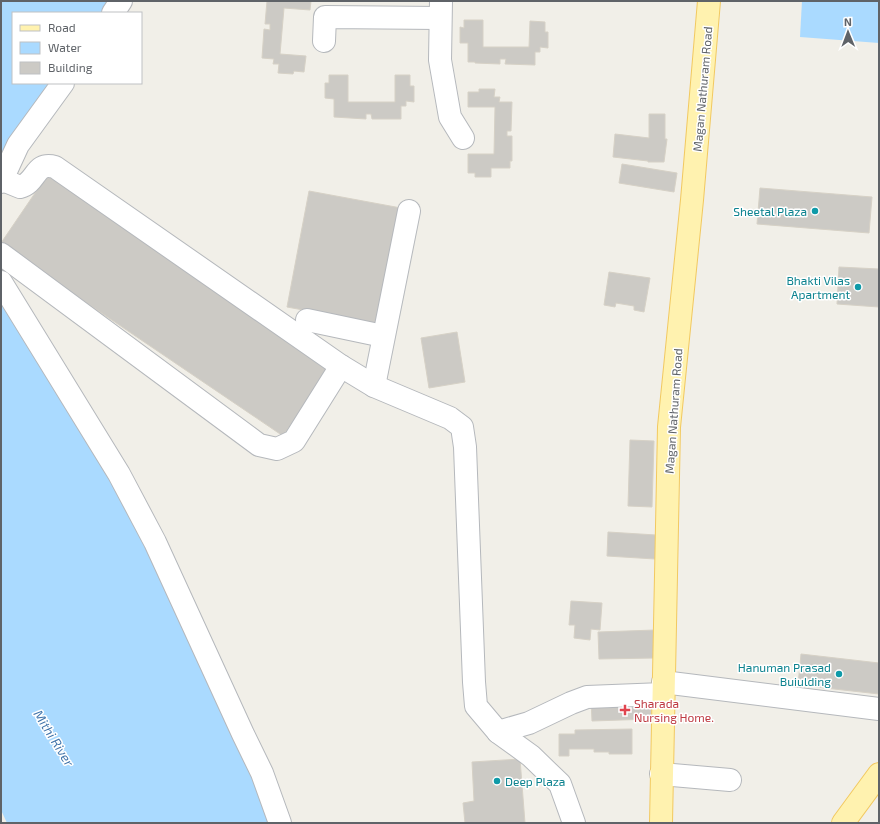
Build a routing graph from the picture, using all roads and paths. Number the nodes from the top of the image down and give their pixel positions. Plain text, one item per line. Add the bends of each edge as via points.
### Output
1 (121, 1) edge
2 (709, 1) edge
3 (440, 10) edge
4 (115, 12) edge
5 (324, 41) dead end
6 (62, 84) edge
7 (463, 138) dead end
8 (2, 181) edge
9 (410, 211) dead end
10 (1, 254) edge
11 (1, 282) edge
12 (307, 320) dead end
13 (383, 336) junction
14 (341, 366) junction
15 (374, 386) junction
16 (663, 688) junction
17 (879, 709) edge
18 (498, 732) junction
19 (661, 774) junction
20 (879, 774) edge
21 (730, 780) dead end
22 (280, 823) edge
23 (574, 823) edge
24 (661, 823) edge
25 (843, 823) edge

1 - 4 street
2 - 16 main road, Magan Nathuram Road via 669,427
3 - 5 street via 325,17
3 - 7 street via 440,60 450,117
6 - 8 street via 18,145
8 - 14 street via 20,187 27,185 40,168 55,167
9 - 13 street
10 - 14 street via 260,445 277,449 294,441
11 - 22 street via 119,474 155,542 262,773
12 - 13 street
13 - 15 street
14 - 15 street
15 - 18 street via 450,418 462,427 476,706
16 - 17 street
16 - 18 street via 587,697 529,723
16 - 19 main road, Magan Nathuram Road
18 - 23 street via 531,756 560,784
19 - 21 street
19 - 24 main road, Magan Nathuram Road
20 - 25 main road

